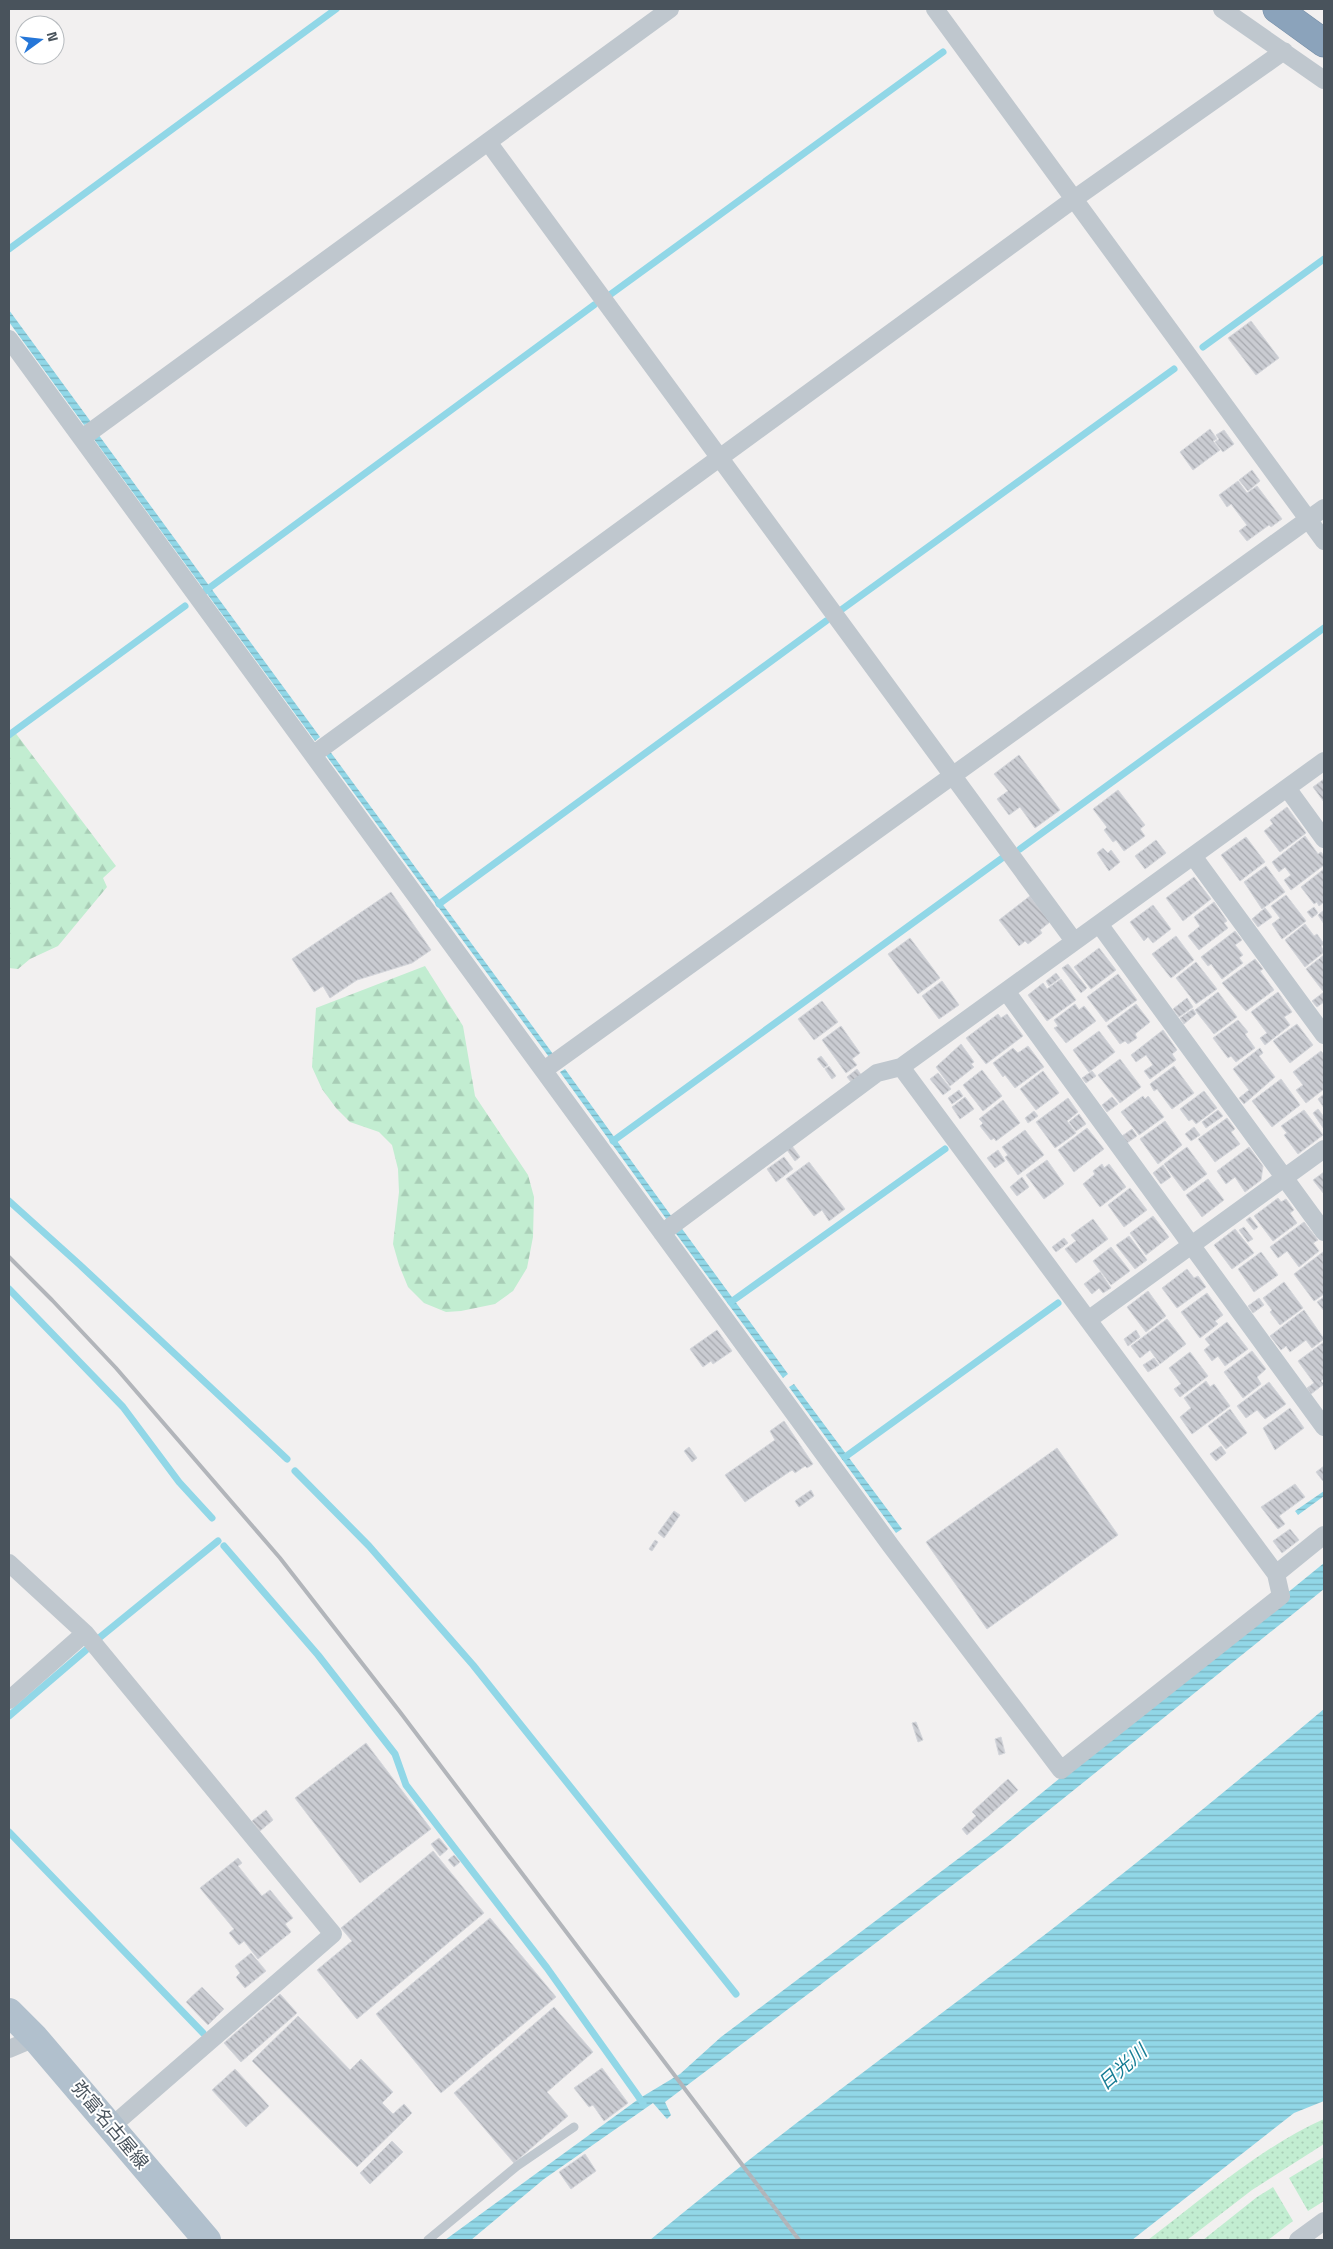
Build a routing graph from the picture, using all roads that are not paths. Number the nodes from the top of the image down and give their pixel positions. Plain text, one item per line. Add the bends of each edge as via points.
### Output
1 (670, 9) edge
2 (935, 9) edge
3 (1222, 9) edge
4 (1277, 9) edge
5 (1324, 44) edge
6 (1290, 56) junction
7 (1324, 80) edge
8 (488, 142) junction
9 (1074, 199) junction
10 (9, 339) edge
11 (82, 438) junction
12 (718, 457) junction
13 (1324, 508) edge
14 (1309, 520) junction
15 (1324, 541) edge
16 (314, 754) junction
17 (1324, 761) edge
18 (954, 776) junction
19 (1287, 788) junction
20 (1324, 839) edge
21 (1193, 856) junction
22 (1099, 924) junction
23 (1074, 941) junction
24 (1006, 991) junction
25 (1324, 1035) edge
26 (901, 1067) junction
27 (544, 1070) junction
28 (1324, 1149) edge
29 (1285, 1178) junction
30 (1324, 1232) edge
31 (662, 1233) junction
32 (1192, 1245) junction
33 (1088, 1320) junction
34 (1324, 1427) edge
35 (1324, 1535) edge
36 (9, 1563) edge
37 (1276, 1574) junction
38 (85, 1633) junction
39 (9, 1700) edge
40 (9, 2012) edge
41 (35, 2038) junction
42 (9, 2049) edge
43 (112, 2126) junction
44 (574, 2127) dead end
45 (1324, 2221) edge
46 (207, 2240) edge
47 (428, 2240) edge
48 (1298, 2240) edge

1 - 8 street
2 - 9 street
3 - 6 street
4 - 5 highway
5 - 6 street via 1315,53
6 - 7 street
6 - 9 street
8 - 11 street
8 - 12 street
9 - 12 street
9 - 14 street
10 - 11 street
11 - 16 street
12 - 16 street
12 - 18 street
13 - 14 street
14 - 15 street
14 - 18 street
16 - 27 street
17 - 19 street
18 - 23 street
18 - 27 street
19 - 20 street
19 - 21 street
21 - 22 street
21 - 25 street
22 - 23 street
22 - 29 street
23 - 24 street
24 - 26 street
24 - 32 street
26 - 31 street via 877,1072
26 - 33 street
27 - 31 street
28 - 29 street
29 - 30 street
29 - 32 street
31 - 37 street via 891,1546 1062,1770 1281,1596
32 - 33 street
32 - 34 street
33 - 37 street
35 - 37 street
36 - 38 street
38 - 39 street
38 - 43 street via 333,1934
40 - 41 main road, 弥富名古屋線
41 - 42 street
41 - 43 main road, 弥富名古屋線
43 - 46 main road, 弥富名古屋線
44 - 47 lane via 518,2166
45 - 48 street

